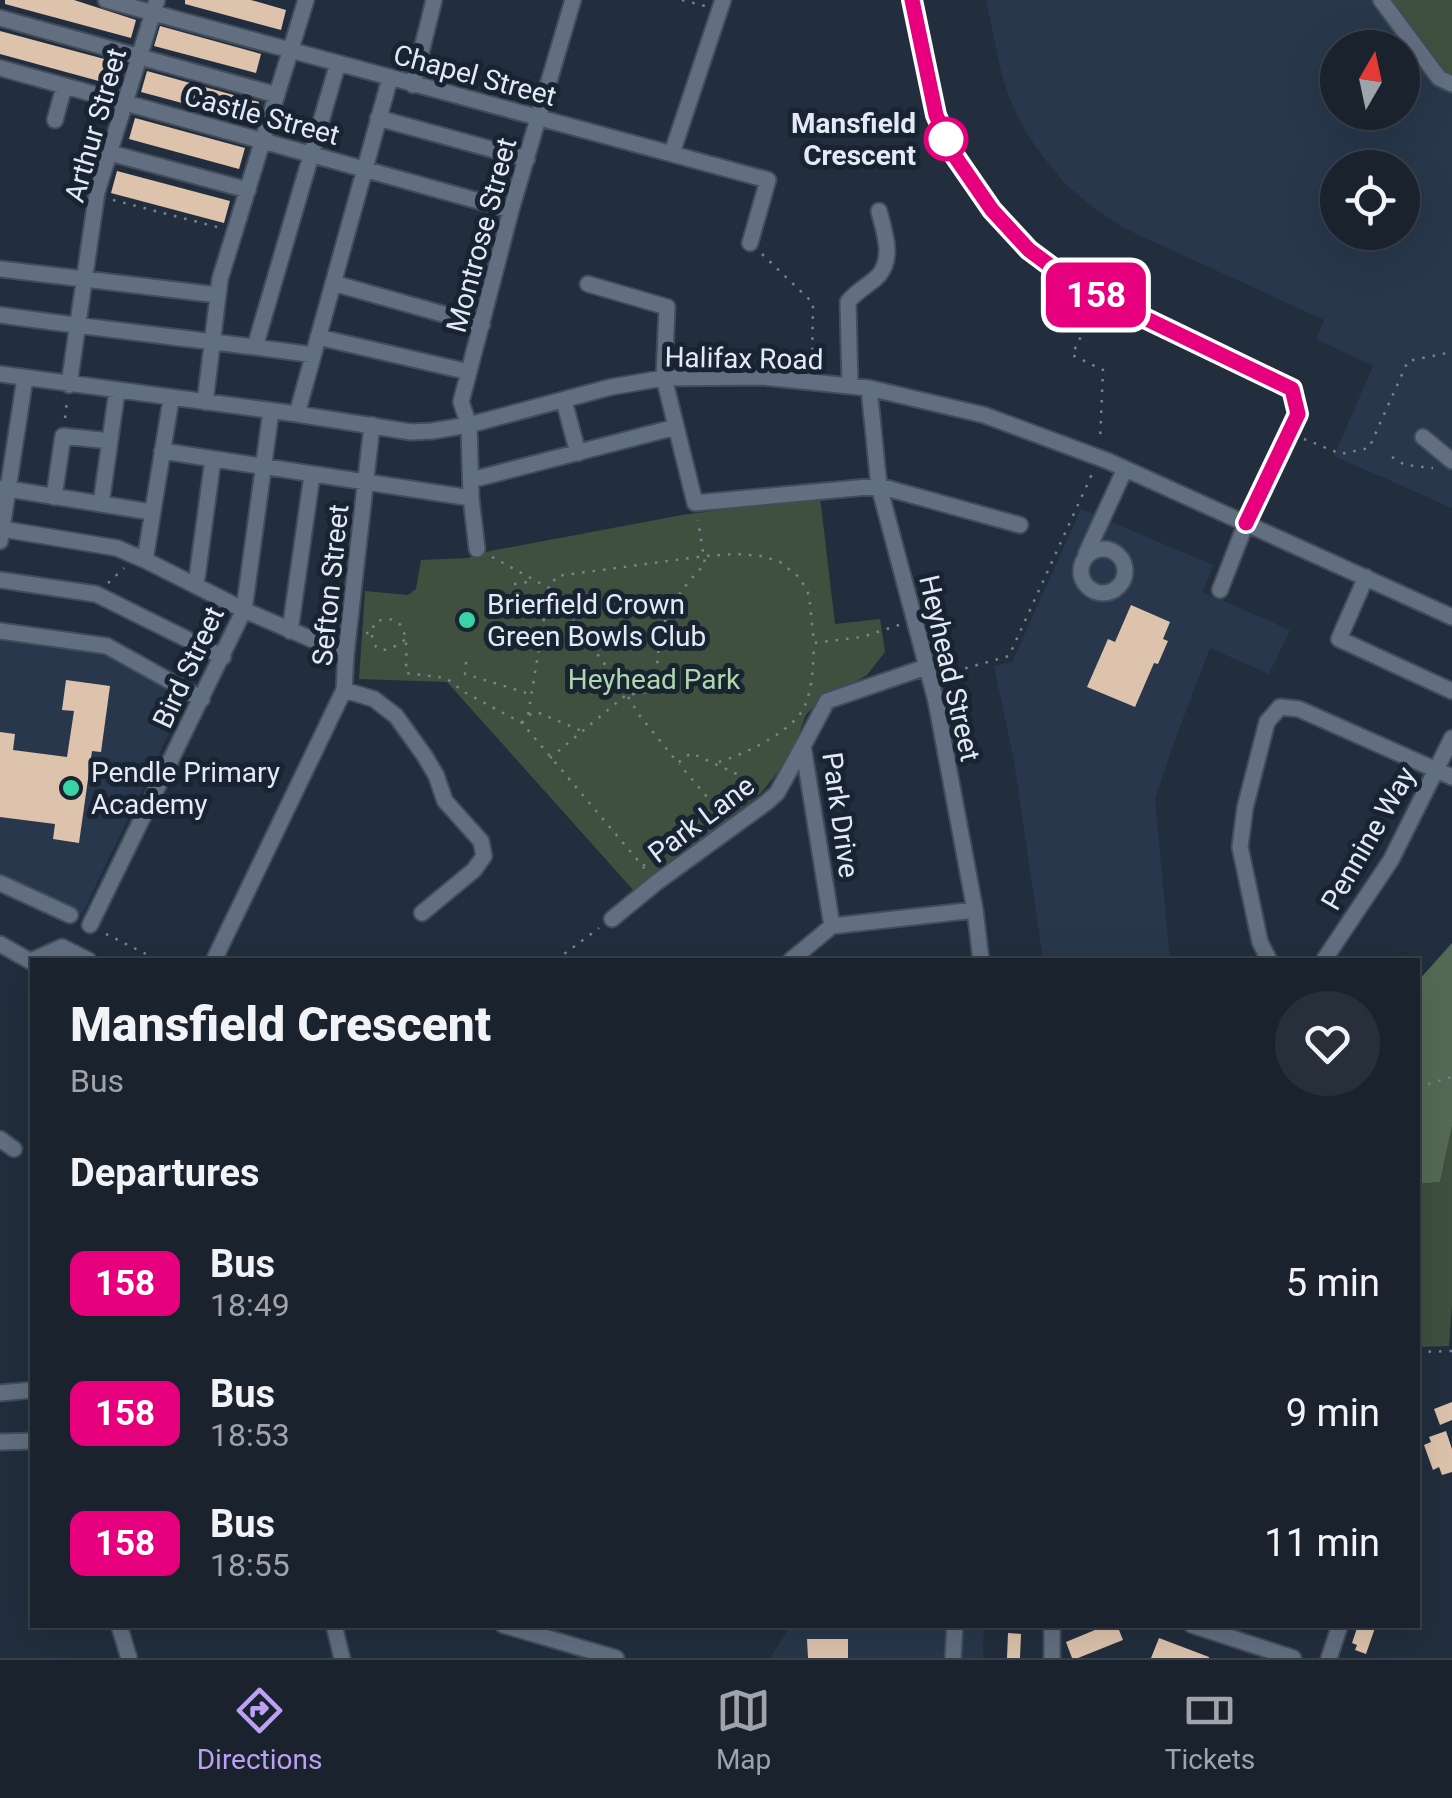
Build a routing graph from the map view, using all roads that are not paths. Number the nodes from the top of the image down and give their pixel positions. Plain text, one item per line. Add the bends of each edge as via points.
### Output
1 (106, 0) edge
2 (304, 0) edge
3 (434, 0) edge
4 (572, 0) edge
5 (912, 0) edge
6 (1382, 0) edge
7 (721, 5) edge
8 (155, 7) edge
9 (0, 18) edge
10 (290, 50) junction
11 (140, 58) junction
12 (338, 64) junction
13 (0, 68) edge
14 (390, 78) junction
15 (1452, 84) edge
16 (413, 85) junction
17 (64, 86) junction
18 (277, 95) junction
19 (125, 104) junction
20 (378, 118) junction
21 (538, 118) junction
22 (55, 120) dead end
23 (261, 140) junction
24 (110, 153) junction
25 (672, 153) junction
26 (310, 154) junction
27 (526, 158) junction
28 (363, 169) junction
29 (248, 190) junction
30 (511, 210) junction
31 (879, 212) dead end
32 (750, 242) road end
33 (0, 269) edge
34 (84, 281) junction
35 (333, 283) junction
36 (588, 284) dead end
37 (218, 295) junction
38 (0, 315) edge
39 (482, 325) junction
40 (78, 326) junction
41 (318, 337) junction
42 (212, 340) junction
43 (255, 346) junction
44 (313, 355) junction
45 (469, 372) junction
46 (0, 374) edge
47 (25, 378) junction
48 (664, 378) junction
49 (69, 384) junction
50 (850, 386) junction
51 (869, 388) junction
52 (117, 391) junction
53 (171, 398) junction
54 (564, 401) junction
55 (205, 402) junction
56 (271, 411) junction
57 (297, 414) junction
58 (469, 424) junction
59 (372, 426) junction
60 (676, 427) junction
61 (1423, 437) dead end
62 (110, 441) junction
63 (162, 452) junction
64 (578, 454) junction
65 (214, 460) junction
66 (1452, 461) edge
67 (264, 467) junction
68 (1125, 469) junction
69 (312, 475) junction
70 (470, 480) junction
71 (365, 483) junction
72 (879, 486) junction
73 (4, 489) edge
74 (54, 496) junction
75 (471, 498) junction
76 (101, 504) junction
77 (151, 512) junction
78 (1246, 523) junction
79 (1020, 525) dead end
80 (1, 535) edge
81 (477, 549) road end
82 (1084, 557) dead end
83 (141, 558) junction
84 (1366, 577) junction
85 (0, 580) edge
86 (196, 586) junction
87 (1220, 590) dead end
88 (244, 610) junction
89 (1452, 616) edge
90 (290, 630) junction
91 (0, 631) edge
92 (346, 654) junction
93 (223, 657) junction
94 (928, 672) junction
95 (344, 690) junction
96 (1452, 691) edge
97 (202, 699) junction
98 (1452, 738) edge
99 (803, 746) junction
100 (1444, 774) edge
101 (810, 786) junction
102 (778, 792) junction
103 (0, 882) edge
104 (975, 910) junction
105 (422, 913) dead end
106 (70, 915) dead end
107 (612, 918) road end
108 (90, 925) road end
109 (832, 926) junction
110 (0, 944) edge
111 (38, 958) edge
112 (84, 958) edge
113 (215, 958) edge
114 (793, 958) edge
115 (981, 958) edge
116 (1268, 958) edge
117 (1325, 958) edge
118 (30, 961) edge
119 (30, 1390) edge
120 (0, 1393) edge
121 (30, 1440) edge
122 (0, 1442) edge
123 (335, 1628) edge
124 (513, 1628) edge
125 (955, 1628) edge
126 (1052, 1628) edge
127 (1203, 1628) edge
128 (1339, 1628) edge
129 (121, 1630) edge
130 (129, 1658) edge
131 (342, 1658) edge
132 (616, 1658) edge
133 (953, 1658) edge
134 (1052, 1658) edge
135 (1294, 1658) edge
136 (1329, 1658) edge

1 - 8 street, Chapel Street
2 - 10 street
3 - 16 street
4 - 21 street, Montrose Street
5 - 78 street via 936,115 952,152 1029,250 1076,285 1292,389 1298,414
6 - 15 street via 1440,78
7 - 25 street
8 - 10 street, Chapel Street
8 - 11 street, Arthur Street
9 - 11 street
10 - 12 street, Chapel Street
10 - 18 street
11 - 18 street
11 - 19 street, Arthur Street
12 - 14 street, Chapel Street
12 - 26 street
13 - 17 street, Castle Street
14 - 16 street, Chapel Street
14 - 20 street
16 - 21 street, Chapel Street
17 - 19 street, Castle Street
17 - 22 street
18 - 23 street
19 - 23 street, Castle Street
19 - 24 street, Arthur Street
20 - 27 street
20 - 28 street
21 - 25 street, Chapel Street
21 - 27 street, Montrose Street
23 - 26 street, Castle Street
23 - 29 street
24 - 29 street
24 - 34 street, Arthur Street
25 - 32 street, Chapel Street via 768,180
26 - 28 street, Castle Street
26 - 43 street
27 - 30 street, Montrose Street
28 - 30 street, Castle Street
28 - 35 street
29 - 37 street
30 - 39 street, Montrose Street
31 - 50 street via 888,248 881,273 848,302
33 - 34 street
34 - 37 street
34 - 40 street, Arthur Street
35 - 39 street
35 - 41 street
36 - 48 street via 668,307
37 - 42 street
38 - 40 street
39 - 45 street, Montrose Street
40 - 42 street
40 - 49 street, Arthur Street
41 - 44 street
41 - 45 street
42 - 43 street
42 - 55 street
43 - 44 street
44 - 57 street
45 - 58 street, Montrose Street via 461,402
46 - 47 street, Halifax Road
47 - 49 street, Halifax Road
47 - 73 street
48 - 50 street, Halifax Road via 762,377
48 - 54 street, Halifax Road
48 - 60 street
49 - 52 street, Halifax Road
50 - 51 street, Halifax Road
51 - 68 street, Halifax Road via 984,415
51 - 72 street, Heyhead Street
52 - 53 street, Halifax Road
52 - 62 street
53 - 55 street, Halifax Road
53 - 63 street
54 - 58 street, Halifax Road
54 - 64 street
55 - 56 street, Halifax Road
56 - 57 street, Halifax Road
56 - 67 street, Bird Street
57 - 59 street, Halifax Road
58 - 59 street, Halifax Road via 432,432
58 - 70 street, Montrose Street
59 - 71 street, Sefton Street
60 - 64 street
60 - 72 street via 695,504
61 - 66 street
62 - 74 street via 63,436
62 - 76 street
63 - 65 street
63 - 77 street
64 - 70 street
65 - 67 street
65 - 86 street
67 - 69 street
67 - 88 street, Bird Street
68 - 78 street, Halifax Road
68 - 82 street
69 - 71 street
69 - 90 street
70 - 75 street, Montrose Street
71 - 75 street
71 - 92 street, Sefton Street
72 - 79 street
72 - 94 street, Heyhead Street
73 - 74 street
73 - 80 street
74 - 76 street
75 - 81 street, Montrose Street
76 - 77 street
77 - 83 street
78 - 84 street, Halifax Road
78 - 87 street
80 - 83 street via 117,548
83 - 86 street
84 - 89 street, Halifax Road
84 - 96 street via 1339,639
85 - 93 street via 96,594
86 - 88 street
88 - 90 street
88 - 93 street, Bird Street
90 - 92 street
91 - 97 street via 107,646
92 - 95 street, Sefton Street
93 - 97 street, Bird Street
94 - 99 street, Park Drive via 826,701
94 - 104 street, Heyhead Street
95 - 105 street via 374,699 396,716 436,774 445,801 481,840 484,856 474,870
95 - 113 street, Sefton Street
97 - 108 street, Bird Street
98 - 100 street, Pennine Way
99 - 101 street, Park Drive
99 - 102 street, Park Lane
100 - 116 street via 1299,709 1280,707 1267,722 1240,847
100 - 117 street, Pennine Way
101 - 102 street
101 - 109 street, Park Drive
102 - 107 street, Park Lane
103 - 106 street
104 - 109 street
104 - 115 street, Heyhead Street
109 - 114 street
110 - 118 street
111 - 112 street via 62,948
119 - 120 street
121 - 122 street
123 - 131 street
124 - 132 street
125 - 133 street
126 - 134 street
127 - 135 street
128 - 136 street
129 - 130 street

